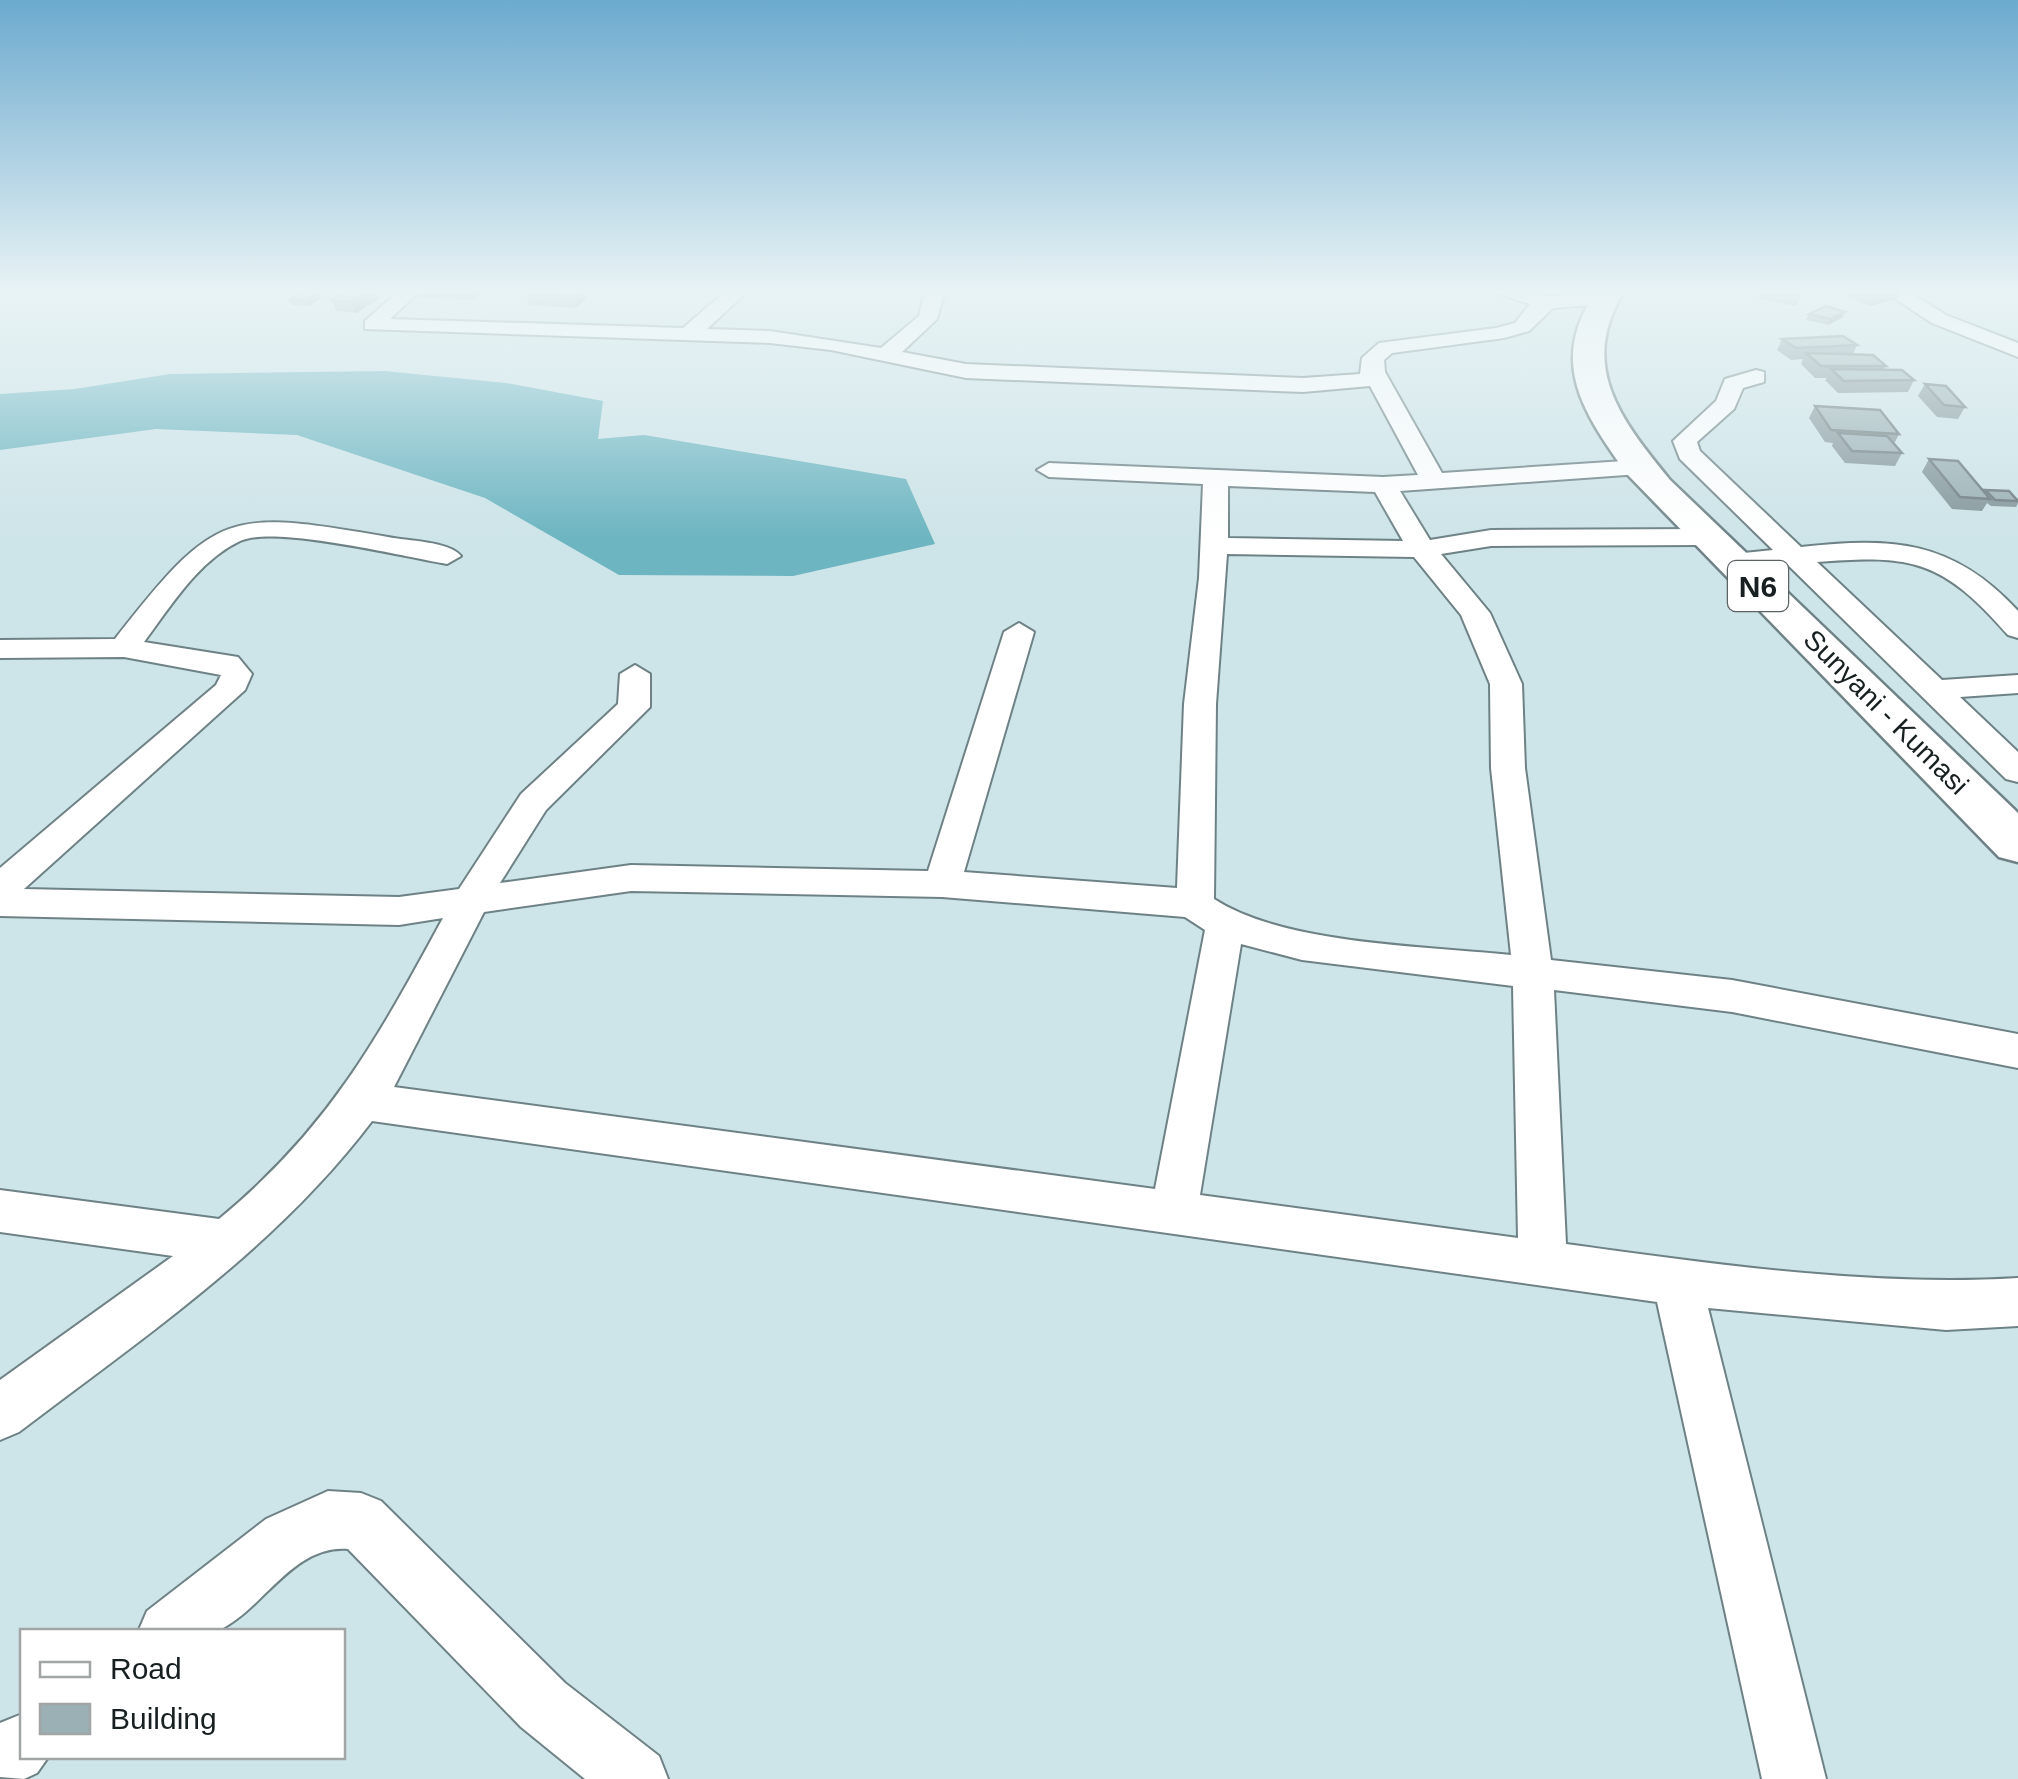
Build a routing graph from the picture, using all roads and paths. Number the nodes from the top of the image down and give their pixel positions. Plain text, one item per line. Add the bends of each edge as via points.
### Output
1 (983, 373) edge
2 (1373, 373) edge
3 (1375, 373) edge
4 (1589, 373) edge
5 (1756, 377) dead end
6 (1640, 467) junction
7 (1049, 470) dead end
8 (1216, 478) junction
9 (1433, 480) junction
10 (1383, 485) junction
11 (1214, 546) junction
12 (1422, 549) junction
13 (1720, 550) junction
14 (448, 556) dead end
15 (1796, 558) junction
16 (2016, 624) edge
17 (1019, 632) dead end
18 (0, 648) edge
19 (124, 648) junction
20 (635, 674) dead end
21 (2018, 684) edge
22 (1930, 690) junction
23 (2018, 770) edge
24 (2015, 836) edge
25 (942, 884) junction
26 (0, 890) edge
27 (0, 902) edge
28 (472, 904) junction
29 (1210, 915) junction
30 (1534, 975) junction
31 (2018, 1051) edge
32 (362, 1101) junction
33 (0, 1211) edge
34 (1174, 1212) junction
35 (226, 1242) junction
36 (1543, 1262) junction
37 (1676, 1282) junction
38 (2018, 1302) edge
39 (0, 1413) edge
40 (172, 1629) edge
41 (636, 1779) edge
42 (1794, 1779) edge

1 - 2 street via 1303,385 1348,384
3 - 9 street
4 - 6 main road, Sunyani - Kumasi / N6 via 1615,436
5 - 15 street via 1733,384 1726,404 1685,442 1698,465
6 - 9 street
6 - 13 main road, Sunyani - Kumasi / N6
7 - 8 street
8 - 10 street
8 - 11 street
9 - 10 street
10 - 12 street
11 - 12 street
11 - 29 street via 1200,704
12 - 13 street via 1491,538
12 - 30 street via 1475,613 1506,684 1508,768
13 - 15 street
13 - 24 main road, Sunyani - Kumasi / N6
14 - 19 street via 272,529 238,532 171,588
15 - 16 street via 1890,550 1923,556 1957,570
15 - 22 street
17 - 25 street
18 - 19 street
19 - 26 street via 227,664 236,674 229,690
20 - 28 street via 634,707 558,772 520,819
21 - 22 street
22 - 23 street
25 - 28 street via 631,878
25 - 29 street via 1157,898
27 - 28 street via 290,912
28 - 32 street
29 - 30 street via 1302,946
29 - 34 street
30 - 31 street via 1732,996
30 - 36 street
32 - 34 street
32 - 35 street via 299,1178
33 - 35 street
34 - 36 street
35 - 39 street
36 - 37 street
37 - 38 street via 1946,1306
37 - 42 street
40 - 41 street via 286,1539 328,1519 361,1520 543,1706

